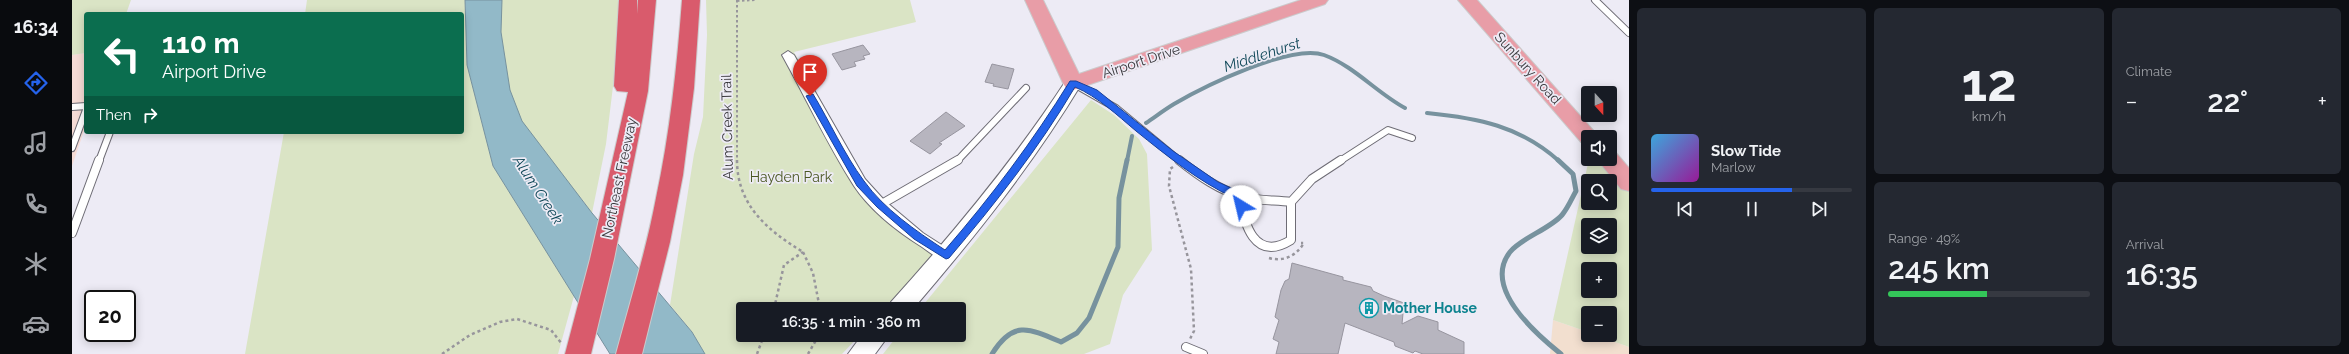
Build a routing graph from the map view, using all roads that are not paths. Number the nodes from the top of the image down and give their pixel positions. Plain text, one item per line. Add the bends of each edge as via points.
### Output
1 (628, 0) edge
2 (647, 0) edge
3 (691, 0) edge
4 (1034, 0) edge
5 (1319, 0) edge
6 (1467, 0) edge
7 (1595, 0) edge
8 (1629, 33) edge
9 (788, 55) dead end
10 (1073, 83) junction
11 (1026, 88) dead end
12 (84, 106) edge
13 (72, 107) edge
14 (84, 115) edge
15 (1582, 130) edge
16 (109, 134) edge
17 (1412, 138) dead end
18 (72, 148) edge
19 (1614, 166) edge
20 (618, 182) junction
21 (1629, 183) edge
22 (1238, 196) junction
23 (1291, 202) junction
24 (880, 205) junction
25 (72, 233) edge
26 (946, 256) junction
27 (905, 302) edge
28 (870, 342) edge
29 (1186, 347) road end
30 (571, 351) edge
31 (629, 354) edge
32 (860, 354) edge
33 (1203, 354) edge

1 - 20 highway
2 - 20 highway, Northeast Freeway via 638,91
3 - 31 highway via 688,54 672,174 659,242
4 - 10 main road
5 - 10 main road, Airport Drive
6 - 15 main road, Sunbury Road
7 - 8 lane
9 - 24 street via 860,184
10 - 22 lane via 1094,92 1170,153 1215,185
10 - 26 main road via 1046,129
11 - 24 lane via 956,162
12 - 13 lane
14 - 18 lane
16 - 25 lane
17 - 23 lane via 1388,130 1312,179
19 - 21 main road
20 - 30 highway, Northeast Freeway
22 - 23 lane
22 - 23 lane via 1246,230 1255,242 1271,246 1282,246 1291,240
24 - 26 street via 918,237
26 - 27 main road
28 - 32 main road
29 - 33 lane

